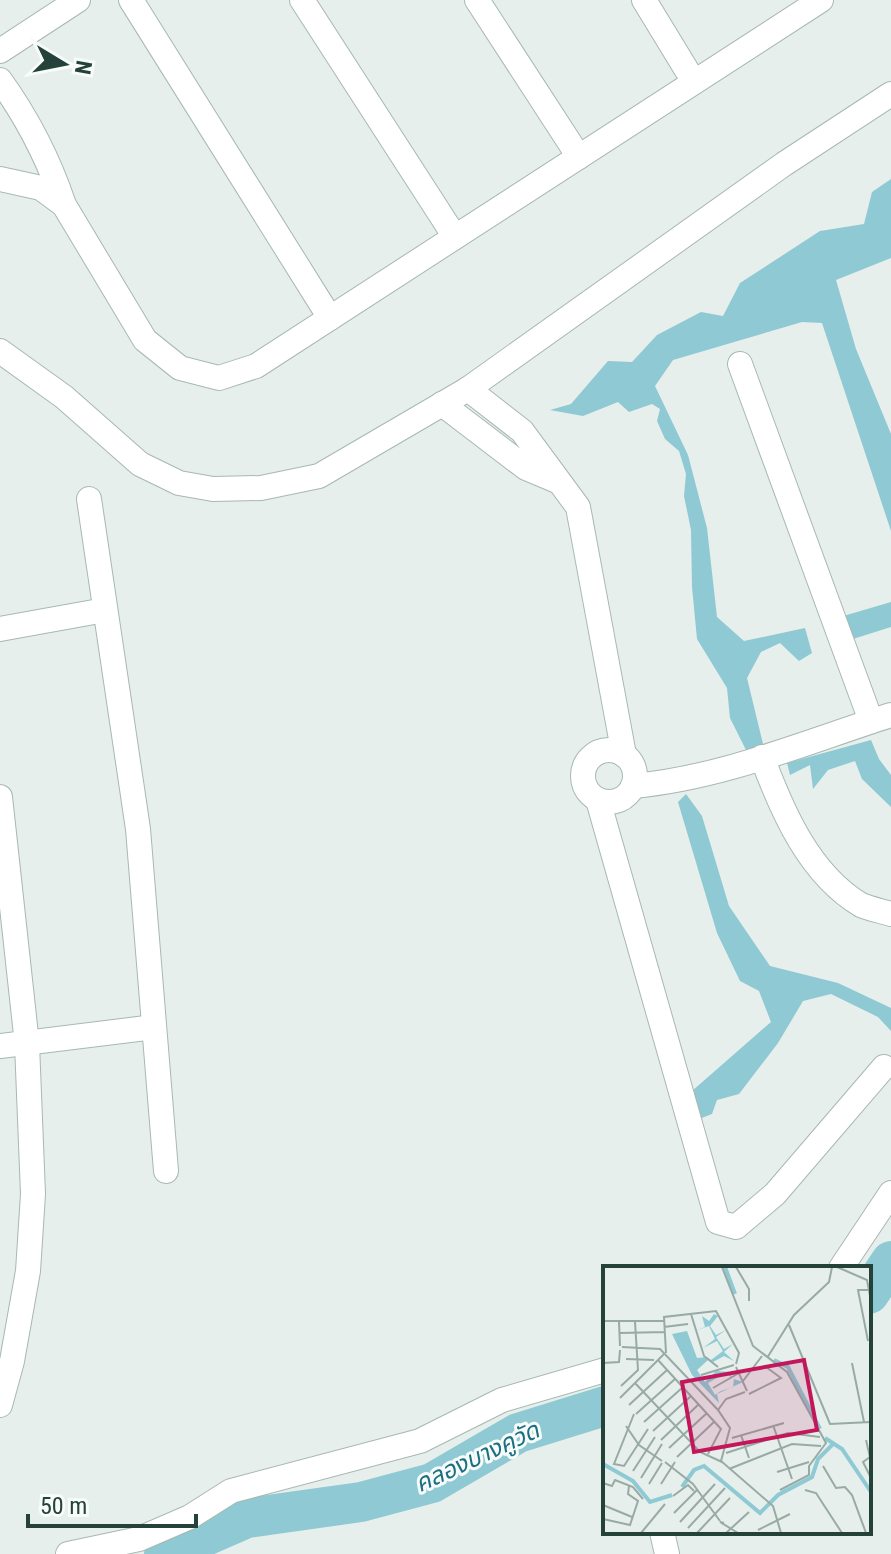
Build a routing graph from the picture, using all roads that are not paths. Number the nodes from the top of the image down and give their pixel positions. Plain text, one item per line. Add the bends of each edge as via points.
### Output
1 (78, 0) edge
2 (131, 0) edge
3 (302, 0) edge
4 (477, 0) edge
5 (644, 0) edge
6 (821, 0) edge
7 (0, 51) edge
8 (0, 80) edge
9 (694, 82) junction
10 (891, 94) edge
11 (579, 157) junction
12 (0, 179) edge
13 (64, 205) junction
14 (455, 237) junction
15 (330, 318) junction
16 (0, 351) edge
17 (740, 364) dead end
18 (468, 389) junction
19 (442, 404) junction
20 (559, 482) junction
21 (89, 499) dead end
22 (105, 610) junction
23 (0, 629) edge
24 (881, 718) edge
25 (624, 755) junction
26 (768, 772) junction
27 (633, 786) junction
28 (0, 797) edge
29 (598, 800) junction
30 (891, 914) edge
31 (154, 1027) junction
32 (27, 1044) junction
33 (0, 1046) edge
34 (884, 1067) dead end
35 (166, 1171) dead end
36 (891, 1193) edge
37 (842, 1266) edge
38 (603, 1371) edge
39 (0, 1405) edge
40 (662, 1534) edge
41 (68, 1554) edge
42 (667, 1554) edge

1 - 7 street
2 - 15 street
3 - 14 street
4 - 11 street
5 - 9 street
6 - 9 street
8 - 13 street via 36,137
9 - 11 street
10 - 18 street
11 - 14 street
12 - 13 street via 41,188
13 - 15 street via 145,340 180,368 219,378 256,366
14 - 15 street
16 - 19 street via 64,397 140,464 179,483 213,489 261,488 319,476
17 - 24 street
18 - 19 street
18 - 20 street via 522,431
19 - 20 street via 526,468
20 - 25 street via 578,507
21 - 22 street
22 - 23 street
22 - 31 street via 138,829
24 - 26 street
25 - 27 street via 634,769
25 - 29 street via 608,750 587,763 586,788
26 - 27 street via 707,774
26 - 30 street via 808,855 863,906
27 - 29 street via 614,802
28 - 32 street
29 - 34 street via 718,1222 736,1227 775,1194
31 - 32 street
31 - 35 street
32 - 33 street
32 - 39 street via 33,1194 28,1271
36 - 37 street
38 - 41 street via 502,1400 420,1441 231,1491 190,1517 139,1539
40 - 42 street

